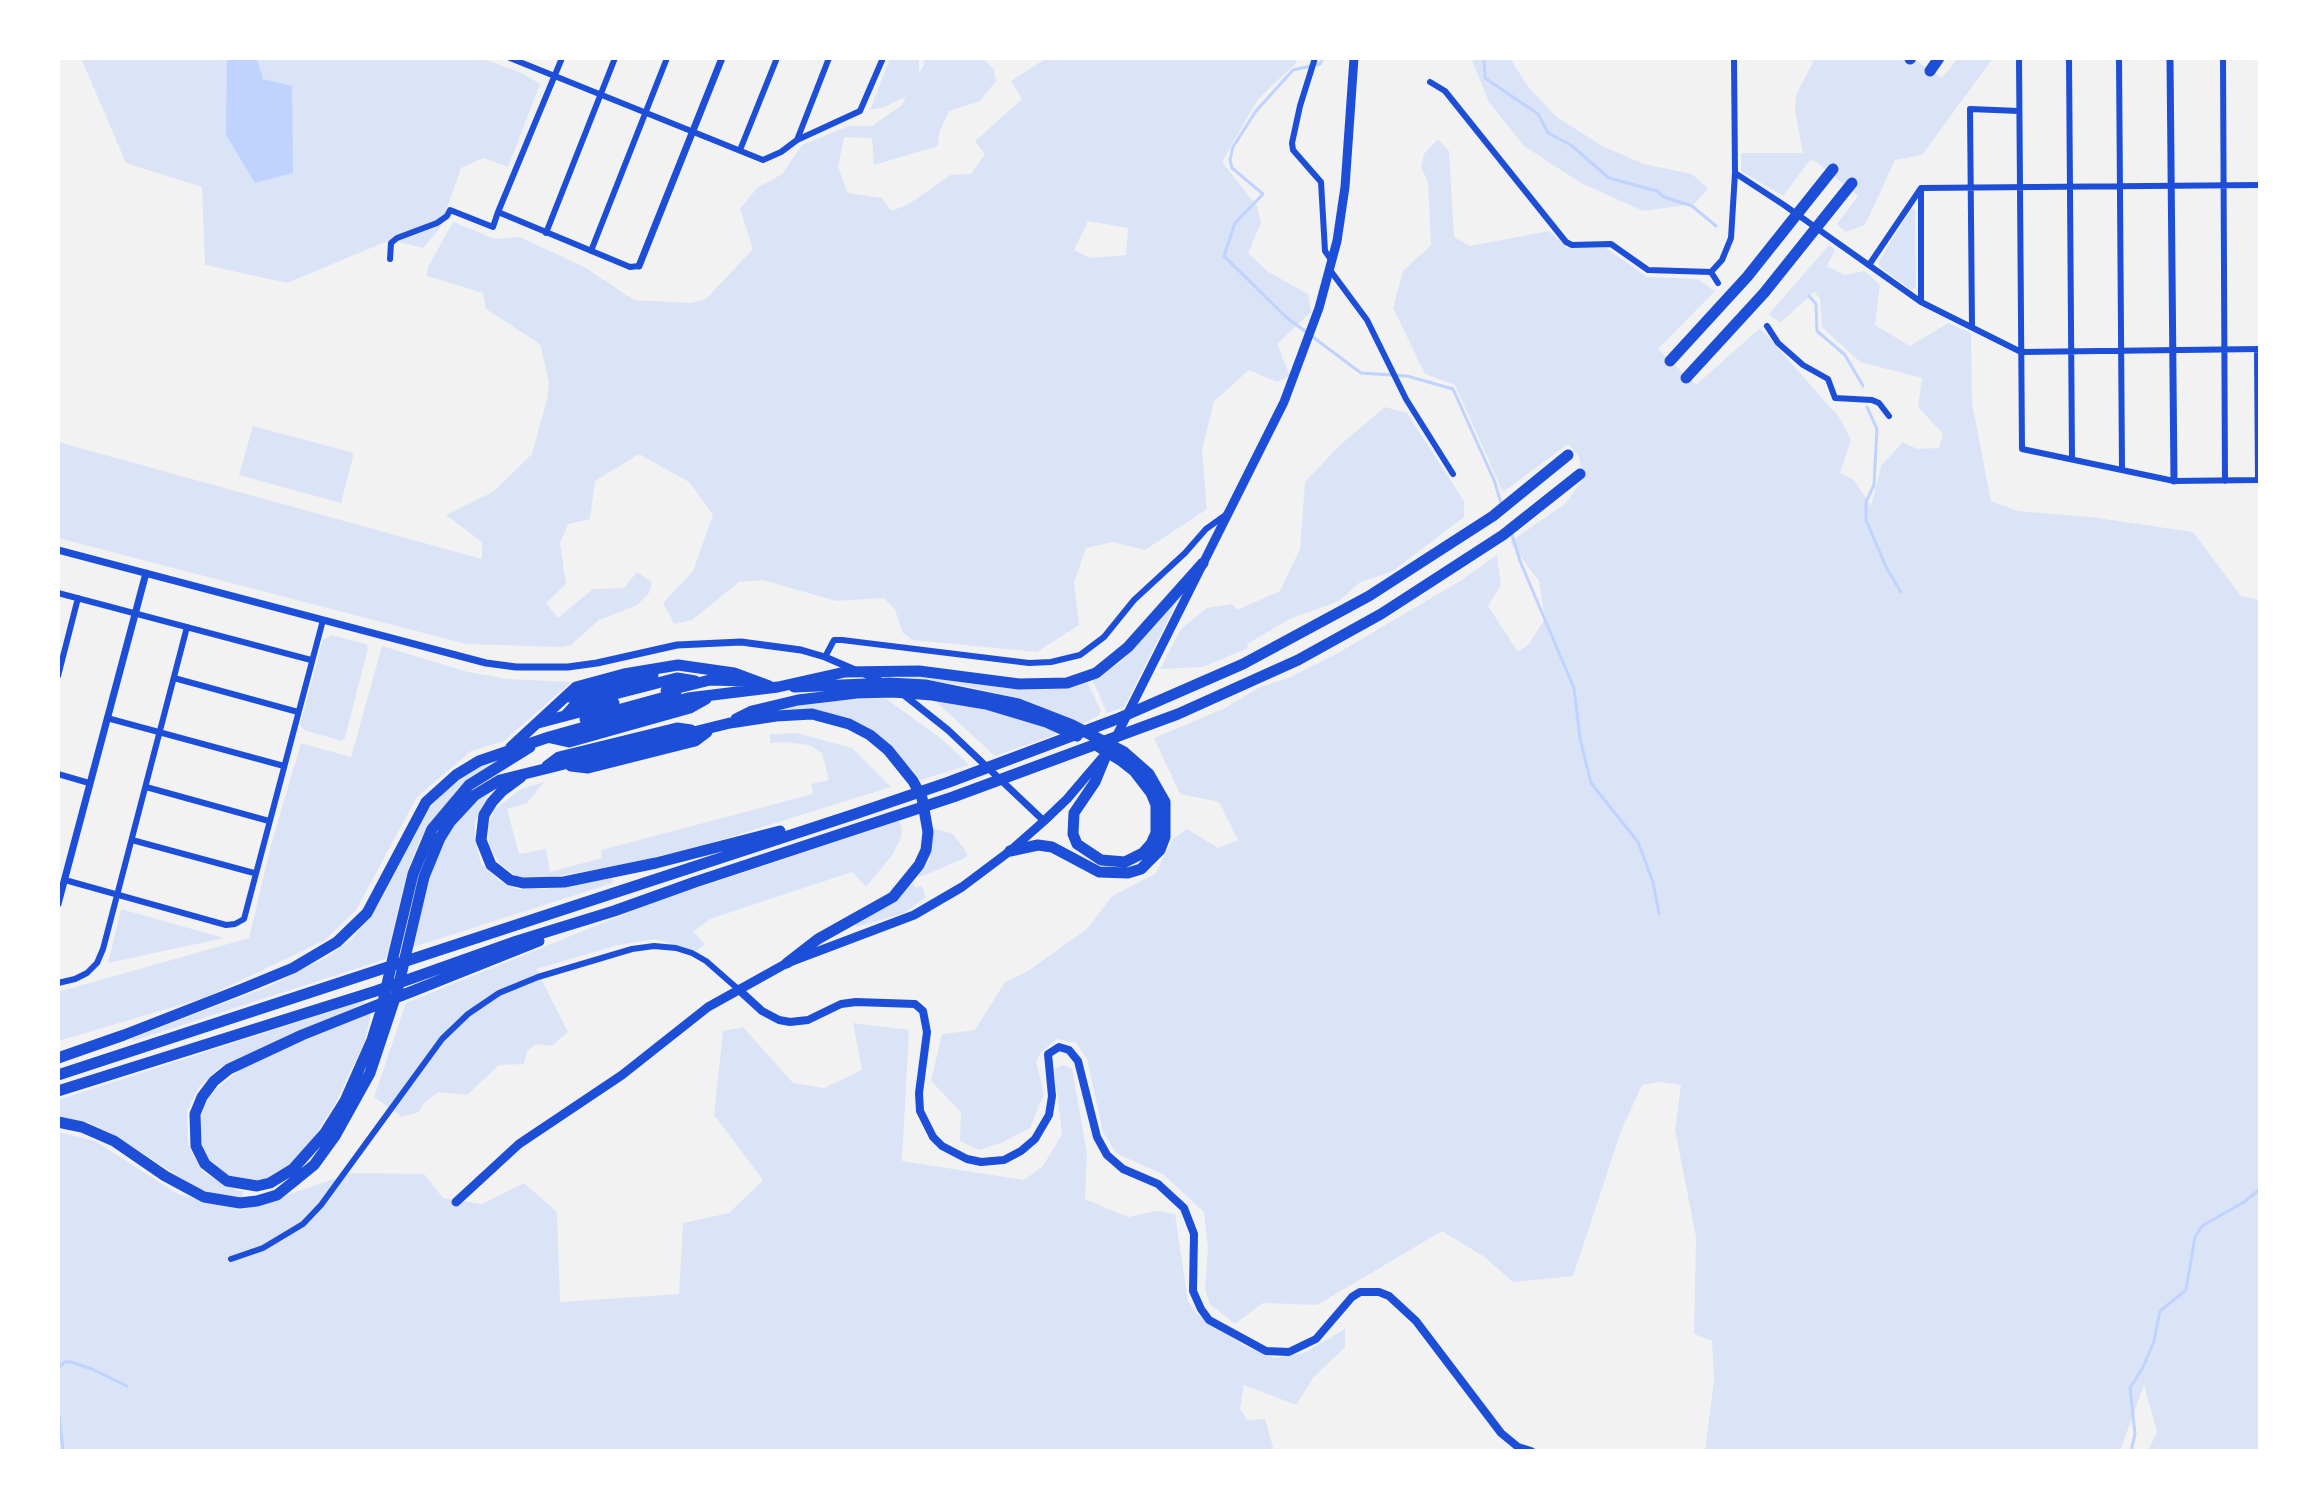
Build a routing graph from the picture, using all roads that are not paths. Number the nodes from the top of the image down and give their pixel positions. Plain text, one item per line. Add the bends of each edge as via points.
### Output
1 (510, 58) edge
2 (562, 58) edge
3 (615, 58) edge
4 (667, 58) edge
5 (722, 58) edge
6 (777, 58) edge
7 (829, 58) edge
8 (883, 58) edge
9 (1315, 58) edge
10 (1354, 58) edge
11 (1734, 58) edge
12 (1939, 58) edge
13 (2019, 58) edge
14 (2069, 58) edge
15 (2119, 58) edge
16 (2170, 58) edge
17 (2223, 58) edge
18 (1930, 71) dead end
19 (554, 76) junction
20 (1430, 82) dead end
21 (600, 95) junction
22 (2019, 111) junction
23 (645, 113) junction
24 (693, 132) junction
25 (797, 140) junction
26 (740, 150) junction
27 (1833, 169) dead end
28 (1735, 173) junction
29 (1852, 183) dead end
30 (2223, 184) junction
31 (2260, 185) edge
32 (2070, 186) junction
33 (2172, 186) junction
34 (1971, 187) junction
35 (2120, 187) junction
36 (1921, 188) junction
37 (2019, 188) junction
38 (498, 212) junction
39 (546, 233) junction
40 (591, 251) junction
41 (390, 259) dead end
42 (1869, 265) junction
43 (639, 266) joint
44 (1331, 266) junction
45 (1711, 272) junction
46 (1718, 283) dead end
47 (1921, 302) junction
48 (1767, 326) dead end
49 (1972, 327) junction
50 (2259, 349) edge
51 (2122, 350) junction
52 (2172, 350) junction
53 (2225, 350) junction
54 (2072, 351) junction
55 (2021, 352) junction
56 (1670, 361) dead end
57 (1686, 378) dead end
58 (1889, 416) dead end
59 (1568, 455) dead end
60 (2072, 459) junction
61 (2122, 468) junction
62 (1453, 474) dead end
63 (1580, 474) dead end
64 (2174, 481) junction
65 (2225, 481) junction
66 (1229, 513) junction
67 (58, 550) edge
68 (1203, 563) junction
69 (146, 573) junction
70 (58, 593) edge
71 (78, 598) junction
72 (135, 612) junction
73 (323, 620) junction
74 (187, 627) junction
75 (825, 657) junction
76 (311, 660) junction
77 (58, 676) edge
78 (174, 678) junction
79 (755, 681) junction
80 (776, 688) junction
81 (854, 688) junction
82 (710, 696) junction
83 (298, 712) junction
84 (107, 718) junction
85 (537, 723) junction
86 (730, 723) junction
87 (714, 727) junction
88 (700, 731) junction
89 (159, 734) junction
90 (545, 739) junction
91 (1109, 748) junction
92 (508, 750) junction
93 (1122, 756) junction
94 (559, 765) junction
95 (284, 766) junction
96 (542, 769) junction
97 (58, 774) edge
98 (524, 775) junction
99 (89, 783) junction
100 (146, 787) junction
101 (855, 814) junction
102 (269, 821) junction
103 (1044, 821) junction
104 (132, 840) junction
105 (1010, 851) junction
106 (254, 873) junction
107 (65, 880) junction
108 (116, 895) junction
109 (58, 904) edge
110 (614, 911) junction
111 (787, 963) junction
112 (58, 983) edge
113 (738, 989) junction
114 (58, 1058) edge
115 (58, 1075) edge
116 (58, 1091) edge
117 (58, 1122) edge
118 (456, 1202) dead end
119 (231, 1259) dead end
120 (1531, 1451) edge

1 - 19 street
2 - 19 street
3 - 21 street
4 - 23 street
5 - 24 street
6 - 26 street
7 - 25 street
8 - 25 street via 860,111
9 - 44 street via 1292,143 1321,182 1325,251
10 - 44 main road via 1345,187
11 - 28 street
12 - 18 highway
13 - 22 street
14 - 32 street
15 - 35 street
16 - 33 street
17 - 30 street
19 - 21 street
19 - 38 street
20 - 45 street via 1445,91 1566,242 1611,244 1648,270
21 - 23 street
21 - 39 street
22 - 34 street via 1970,109
22 - 37 street
23 - 24 street
23 - 40 street
24 - 26 street
24 - 43 street
25 - 26 street via 763,160
27 - 56 highway via 1747,277
28 - 42 street
28 - 45 street via 1731,238
29 - 57 highway via 1764,293
30 - 31 street
30 - 33 street
30 - 53 street
32 - 35 street
32 - 37 street
32 - 54 street
33 - 35 street
33 - 52 street
34 - 36 street
34 - 37 street
34 - 49 street
35 - 51 street
36 - 42 street
36 - 47 street
37 - 55 street
38 - 39 street
38 - 41 street via 493,227 450,210 437,223 397,238 391,243
39 - 40 street
40 - 43 street
42 - 47 street
44 - 62 street
44 - 66 main road via 1284,402
45 - 46 street
47 - 49 street
48 - 58 street via 1803,365 1828,379 1835,398 1872,400
49 - 55 street
50 - 53 street
50 - 65 street via 2258,480
51 - 52 street
51 - 54 street
51 - 61 street
52 - 53 street
52 - 64 street
53 - 65 street
54 - 55 street
54 - 60 street
55 - 60 street via 2022,449
59 - 101 highway via 1493,516 1302,634 1183,691 1045,747
60 - 61 street
61 - 64 street
63 - 110 highway via 1446,573 1332,642 1248,684 1049,763
64 - 65 street
66 - 68 main road
66 - 75 street via 1206,529 1104,637 1080,655 1029,663 834,640
67 - 69 street
68 - 80 highway via 1128,647 1081,679 1034,686 894,670 827,675
68 - 91 main road
69 - 72 street
69 - 73 street
70 - 71 street
71 - 72 street
71 - 77 street
72 - 74 street
72 - 84 street
73 - 75 street via 516,667 583,665 707,642 771,644
73 - 76 street
74 - 76 street
74 - 78 street
75 - 103 street via 872,676 920,706
76 - 83 street
78 - 83 street
78 - 89 street
79 - 80 highway
79 - 85 highway via 710,680
79 - 85 highway via 684,666 602,679 576,687
80 - 81 highway
80 - 82 highway
81 - 86 highway via 752,711
81 - 93 highway via 928,690 986,704 1092,739
82 - 90 highway
82 - 90 highway via 685,709 569,742
83 - 95 street
84 - 89 street
84 - 99 street
85 - 92 highway
86 - 87 highway
86 - 111 highway via 803,714 849,724 870,735 902,765 927,815 926,850 909,881 893,897
87 - 88 highway
87 - 94 highway via 695,741 588,768
88 - 94 highway
88 - 96 highway via 677,728 559,757
89 - 95 street
89 - 100 street
90 - 92 highway
90 - 110 highway via 469,785 432,829 413,874 372,1040 345,1101 315,1145 282,1179 257,1186 227,1181 205,1164 196,1146 195,1114 214,1081 262,1052 372,1007 408,993
91 - 93 highway via 1072,823 1077,844 1114,863 1143,853 1156,833 1151,793
91 - 103 main road
92 - 114 highway via 456,775 426,802 367,913 337,942 293,968
93 - 105 highway via 1149,774 1165,802 1165,837 1152,861 1114,875 1088,868 1052,847
94 - 96 highway
95 - 102 street
96 - 98 highway
97 - 99 street
98 - 101 highway via 492,802 481,828 491,865 523,883 564,882 656,863
98 - 117 highway via 487,786 440,838 424,877 397,992 370,1073 314,1165 277,1195 222,1202 188,1190 99,1133
99 - 107 street
100 - 102 street
100 - 104 street
101 - 115 highway
102 - 106 street
103 - 105 main road
104 - 106 street
104 - 108 street
105 - 111 main road via 914,915
106 - 108 street via 244,919 235,924
107 - 108 street
107 - 109 street
108 - 112 street via 97,963 87,973
110 - 116 highway
111 - 113 main road
113 - 118 main road via 519,1144
113 - 119 street via 692,953 654,946 499,993 442,1039 303,1224 263,1248
113 - 120 main road via 762,1011 790,1022 808,1020 841,1004 915,1004 923,1011 927,1032 920,1111 942,1146 981,1162 1004,1160 1035,1139 1049,1115 1052,1096 1048,1054 1059,1047 1069,1050 1078,1061 1097,1137 1107,1155 1123,1169 1158,1184 1184,1208 1194,1234 1193,1291 1209,1320 1266,1351 1289,1352 1316,1339 1360,1292 1389,1296 1416,1321 1501,1433

